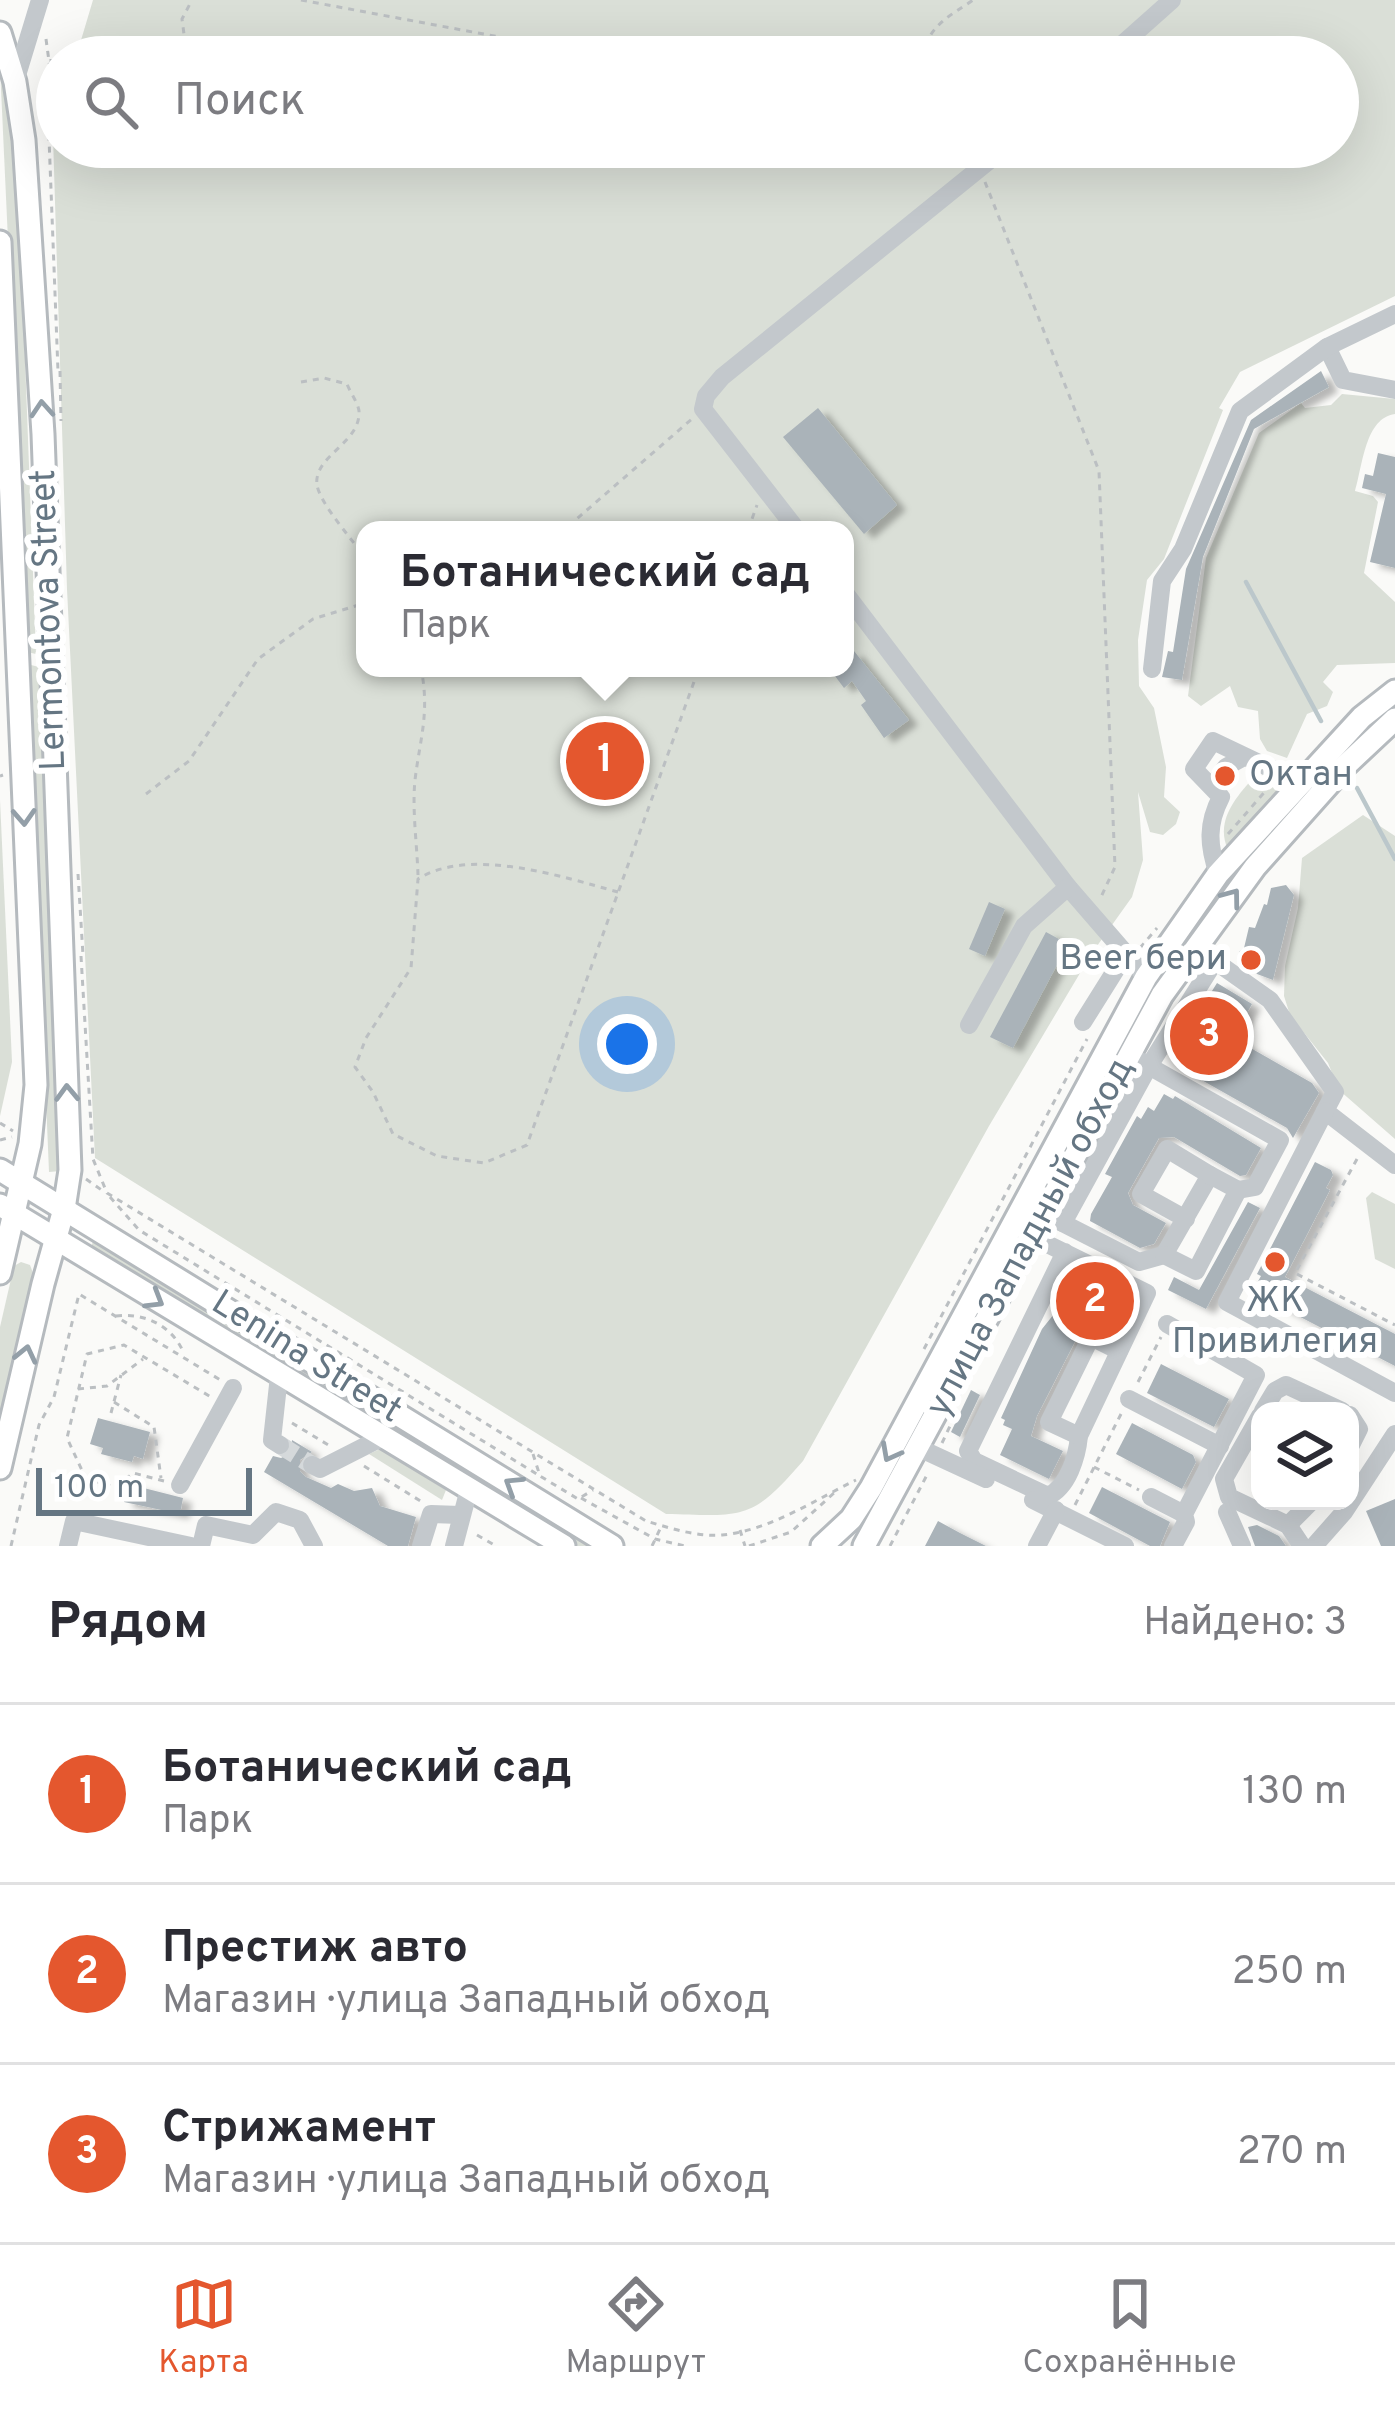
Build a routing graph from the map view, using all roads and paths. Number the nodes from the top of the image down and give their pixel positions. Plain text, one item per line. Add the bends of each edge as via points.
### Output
1 (40, 0) edge
2 (192, 0) edge
3 (301, 0) edge
4 (974, 0) edge
5 (1172, 0) edge
6 (0, 33) edge
7 (184, 36) edge
8 (495, 36) edge
9 (928, 36) edge
10 (1132, 36) edge
11 (15, 82) junction
12 (52, 168) edge
13 (982, 168) edge
14 (980, 170) junction
15 (0, 242) edge
16 (1395, 314) edge
17 (2, 322) edge
18 (1327, 346) junction
19 (301, 382) dead end
20 (1395, 390) edge
21 (703, 409) junction
22 (62, 439) dead end
23 (764, 487) junction
24 (574, 521) edge
25 (751, 521) edge
26 (790, 521) edge
27 (356, 545) edge
28 (854, 604) edge
29 (356, 606) edge
30 (52, 659) junction
31 (15, 661) junction
32 (1152, 669) dead end
33 (422, 677) edge
34 (696, 677) edge
35 (1395, 691) edge
36 (1395, 719) edge
37 (1244, 757) junction
38 (1301, 783) junction
39 (1213, 786) junction
40 (146, 794) dead end
41 (78, 867) dead end
42 (1218, 874) junction
43 (418, 879) junction
44 (1068, 887) junction
45 (618, 892) junction
46 (1088, 911) junction
47 (1195, 947) junction
48 (1125, 955) junction
49 (1215, 961) junction
50 (1146, 977) junction
51 (1083, 1022) dead end
52 (969, 1025) dead end
53 (1139, 1060) junction
54 (1324, 1112) junction
55 (0, 1123) edge
56 (0, 1140) edge
57 (1366, 1142) junction
58 (0, 1170) edge
59 (1394, 1170) edge
60 (72, 1171) dead end
61 (1210, 1175) junction
62 (21, 1183) junction
63 (1238, 1190) junction
64 (107, 1193) junction
65 (64, 1209) junction
66 (7, 1210) edge
67 (1053, 1218) junction
68 (1186, 1220) junction
69 (1031, 1236) junction
70 (56, 1239) junction
71 (1065, 1252) junction
72 (1164, 1255) junction
73 (212, 1258) junction
74 (206, 1270) junction
75 (0, 1274) edge
76 (263, 1288) junction
77 (79, 1294) dead end
78 (254, 1300) junction
79 (1248, 1314) junction
80 (115, 1316) dead end
81 (1167, 1324) joint
82 (1395, 1325) edge
83 (332, 1330) junction
84 (323, 1342) junction
85 (1119, 1351) junction
86 (1227, 1356) junction
87 (145, 1358) junction
88 (185, 1359) dead end
89 (121, 1373) junction
90 (279, 1376) junction
91 (77, 1389) junction
92 (430, 1390) junction
93 (1395, 1393) edge
94 (228, 1396) joint
95 (1129, 1399) junction
96 (114, 1402) junction
97 (1269, 1402) edge
98 (1322, 1402) edge
99 (422, 1403) junction
100 (111, 1413) dead end
101 (490, 1426) junction
102 (1251, 1433) edge
103 (1395, 1434) edge
104 (1079, 1436) junction
105 (382, 1437) junction
106 (481, 1440) junction
107 (280, 1445) dead end
108 (1220, 1446) junction
109 (526, 1448) junction
110 (919, 1448) junction
111 (533, 1452) junction
112 (517, 1462) junction
113 (312, 1465) dead end
114 (1094, 1467) junction
115 (0, 1468) edge
116 (540, 1476) junction
117 (856, 1479) dead end
118 (171, 1482) junction
119 (840, 1487) junction
120 (594, 1489) junction
121 (470, 1490) junction
122 (1151, 1497) joint
123 (581, 1498) junction
124 (1251, 1507) edge
125 (1256, 1510) edge
126 (1303, 1510) edge
127 (1228, 1512) dead end
128 (788, 1513) junction
129 (1062, 1514) junction
130 (1184, 1514) junction
131 (460, 1515) junction
132 (662, 1525) junction
133 (1288, 1525) junction
134 (798, 1526) junction
135 (740, 1530) junction
136 (684, 1532) junction
137 (655, 1539) junction
138 (682, 1545) edge
139 (11, 1546) edge
140 (68, 1546) edge
141 (191, 1546) edge
142 (201, 1546) edge
143 (314, 1546) edge
144 (421, 1546) edge
145 (454, 1546) edge
146 (564, 1546) edge
147 (613, 1546) edge
148 (652, 1546) edge
149 (747, 1546) edge
150 (822, 1546) edge
151 (864, 1546) edge
152 (1037, 1546) edge
153 (1125, 1546) edge
154 (1173, 1546) edge
155 (1242, 1546) edge
156 (1302, 1546) edge
157 (1314, 1546) edge

1 - 11 street
2 - 7 path
3 - 8 path
4 - 9 path
5 - 10 street
6 - 11 main road, Lermontova Street
30 -> 11 main road, Lermontova Street via 44,434
12 - 22 path
13 - 14 street
14 - 21 street via 722,377
14 - 46 path via 1099,471 1115,867
15 - 17 main road, Lermontova Street
16 - 18 street
17 - 31 main road, Lermontova Street
18 - 20 street via 1343,380
18 - 32 street via 1240,411 1162,581
19 - 27 path via 346,385 359,410 354,432 316,482
21 - 23 street
21 - 24 path
23 - 25 path
23 - 26 street
28 - 44 street
29 - 40 path via 313,619 258,659 189,761
30 - 31 main road
65 -> 30 main road, Lermontova Street via 70,1170
31 -> 62 main road, Lermontova Street via 36,1085
33 - 43 path
34 - 45 path
35 - 38 main road
47 -> 36 main road, улица Западный обход via 1255,867
37 - 38 street
37 - 39 street
37 - 39 street via 1213,741 1194,769
38 - 42 main road
39 - 42 street via 1221,796 1209,819
41 - 64 path via 94,1158
42 - 50 main road
43 - 45 path via 487,864
43 - 45 path via 411,968 355,1067 393,1134 436,1156 484,1163 527,1145
44 - 46 street
44 - 52 street via 1024,926
46 - 48 street
47 - 49 street
47 - 53 main road, улица Западный обход via 1162,995
48 - 50 street
48 - 51 street
49 - 53 street
49 - 54 street via 1270,1000 1335,1092
50 -> 150 main road via 871,1488
53 - 63 street via 1280,1140 1255,1187
53 - 67 main road, улица Западный обход
54 - 57 street
54 - 79 street via 1227,1302
55 - 56 path via 19,1136
57 - 59 street
57 - 82 path via 1295,1273
58 - 62 main road, Lenina Street
60 - 64 path
61 - 63 street
61 - 68 street
61 - 68 street via 1167,1149 1141,1194
62 - 65 main road, Lenina Street
62 - 66 main road, Lermontova Street
63 - 72 street via 1196,1271
64 - 73 path
64 - 74 path via 139,1230
65 - 70 main road, Lermontova Street
147 -> 65 main road, Lenina Street
66 - 70 main road, Lenina Street
66 - 75 main road, Lermontova Street
67 - 69 main road, улица Западный обход
67 - 72 street via 1139,1262
68 - 72 street
69 - 71 street
69 - 110 main road, улица Западный обход
70 -> 90 main road, Lenina Street
115 -> 70 main road, Lermontova Street
71 - 85 street via 1147,1293
71 - 104 street via 968,1451 1048,1496 1058,1491
73 - 74 path
73 - 76 path
74 - 78 path
76 - 78 path
76 - 83 path
77 - 139 path
78 - 84 path
79 - 86 path
79 - 93 street
80 - 88 path via 137,1313 178,1337
81 - 86 street
81 - 95 path
83 - 84 path
83 - 92 path
84 - 99 path
85 - 104 street
85 - 104 street via 1091,1337 1049,1421
86 - 108 street via 1256,1375
87 - 89 path
87 - 91 path via 124,1346 87,1354
87 - 94 path
89 - 91 path via 107,1386
89 - 96 path
90 - 105 main road, Lenina Street
90 - 107 street via 272,1440
91 - 118 path via 67,1438 86,1479 116,1487 133,1473
92 - 99 path
92 - 101 path
94 - 118 street
95 - 108 street
95 - 114 path
96 - 100 path
96 - 118 path via 154,1427
97 - 98 street via 1286,1385
99 - 106 path
101 - 106 path
101 - 109 path
102 - 124 street via 1224,1479 1229,1497
103 - 157 street
105 - 113 street via 320,1469
105 - 121 main road, Lenina Street
106 - 112 path
108 - 130 street
109 - 111 path
109 - 112 path
110 - 129 street
110 - 151 main road, улица Западный обход
111 - 116 path
111 - 120 path
112 - 116 path
114 - 122 path
114 - 129 path
116 - 123 path
117 - 119 path
119 - 128 path
119 - 134 path
120 - 123 path
120 - 132 path
121 - 131 street
121 - 146 main road, Lenina Street
122 - 130 street
123 - 137 path
125 - 133 street
126 - 133 street
127 - 155 street
128 - 134 path
128 - 135 path
129 - 152 street
129 - 153 street
130 - 154 street
131 - 144 street via 431,1514
131 - 145 street
132 - 136 path
132 - 137 path
133 - 156 street
134 - 149 path
135 - 136 path
135 - 149 path
136 - 138 path
137 - 138 path
137 - 148 path
140 - 141 street via 74,1521
142 - 143 street via 206,1525 253,1535 276,1512 300,1520

